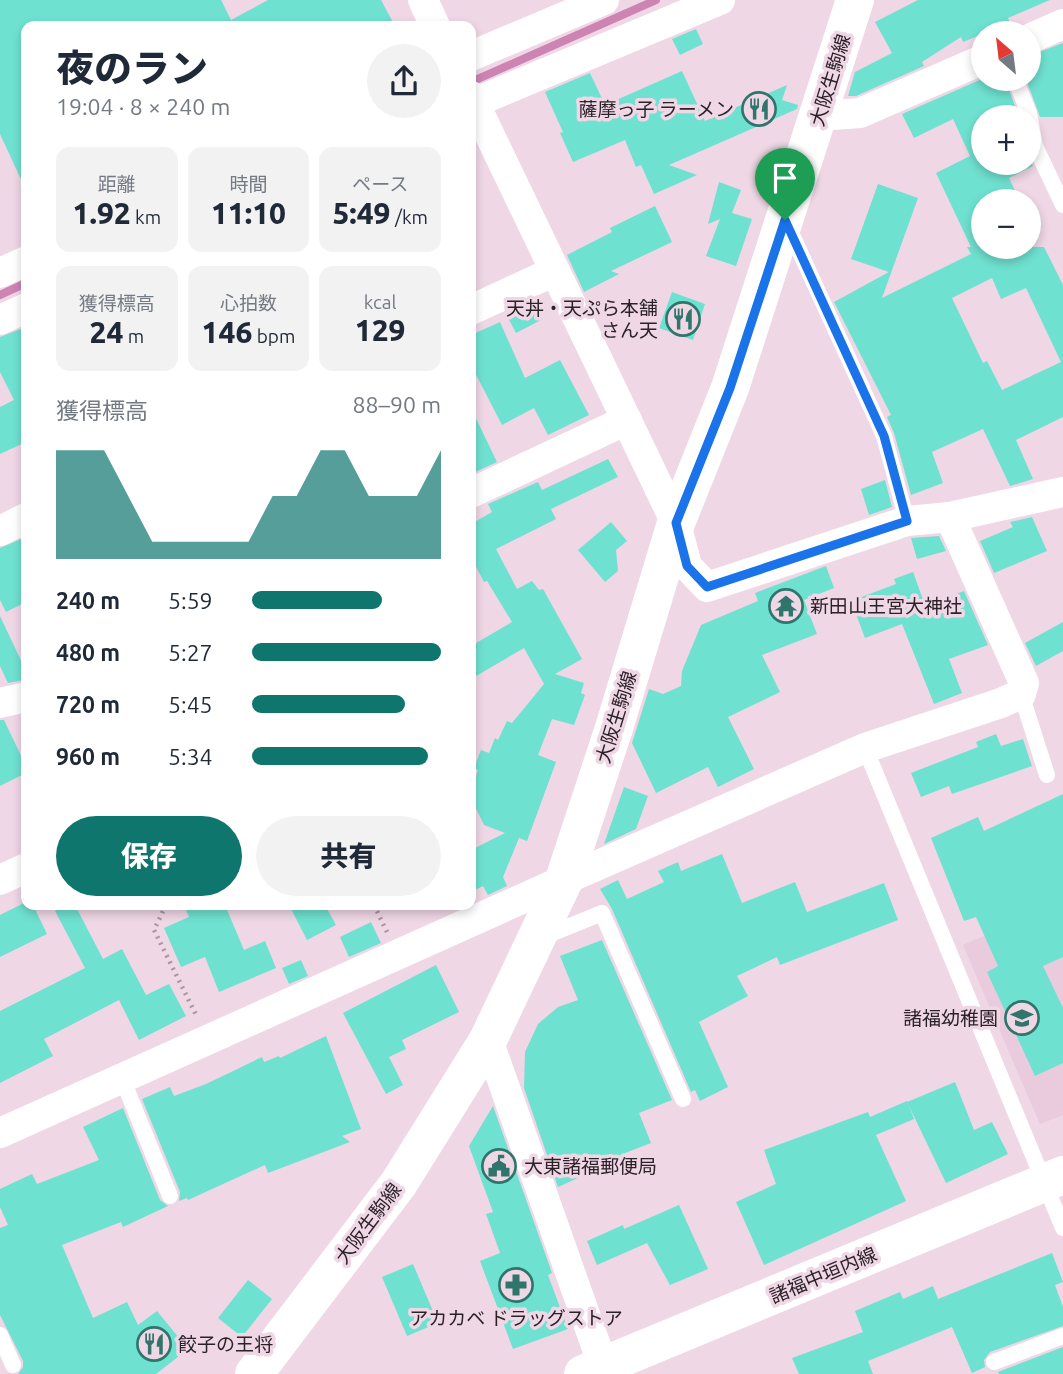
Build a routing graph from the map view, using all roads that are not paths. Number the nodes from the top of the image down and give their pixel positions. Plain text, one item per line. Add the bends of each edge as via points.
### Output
1 (423, 0) edge
2 (604, 0) edge
3 (720, 0) edge
4 (855, 0) edge
5 (433, 21) edge
6 (1063, 24) edge
7 (1041, 34) edge
8 (476, 54) edge
9 (971, 65) edge
10 (1020, 91) edge
11 (476, 99) edge
12 (476, 109) edge
13 (819, 116) junction
14 (1063, 205) edge
15 (785, 220) junction
16 (21, 263) edge
17 (555, 271) junction
18 (0, 273) edge
19 (476, 308) edge
20 (21, 310) edge
21 (0, 320) edge
22 (626, 420) junction
23 (476, 491) edge
24 (1063, 492) edge
25 (950, 517) junction
26 (21, 520) edge
27 (907, 521) junction
28 (676, 523) junction
29 (0, 531) edge
30 (1021, 694) junction
31 (21, 698) edge
32 (0, 703) edge
33 (865, 748) junction
34 (1047, 775) dead end
35 (21, 870) edge
36 (0, 880) edge
37 (564, 880) junction
38 (534, 940) junction
39 (488, 1040) junction
40 (122, 1078) junction
41 (683, 1099) dead end
42 (0, 1133) edge
43 (1054, 1179) edge
44 (170, 1196) dead end
45 (1063, 1228) edge
46 (0, 1335) edge
47 (1063, 1336) edge
48 (994, 1362) dead end
49 (13, 1365) dead end
50 (597, 1371) edge
51 (254, 1374) edge

1 - 5 street
2 - 8 street
3 - 11 street
4 - 13 main road, 大阪生駒線
6 - 7 street
9 - 13 street via 860,113
10 - 14 lane via 1035,146
12 - 17 street
13 - 15 main road, 大阪生駒線
15 - 27 lane via 884,436
15 - 28 main road, 大阪生駒線 via 730,388
16 - 18 street
17 - 19 street
17 - 22 street
20 - 21 street
22 - 23 street
22 - 28 street
24 - 25 street
25 - 27 street
25 - 30 street via 1024,683
26 - 29 street
27 - 28 street via 707,587 687,566
28 - 37 main road, 大阪生駒線
30 - 33 street
30 - 34 lane
31 - 32 street
33 - 37 street
33 - 43 lane
35 - 36 street
37 - 38 main road, 大阪生駒線
37 - 40 street
38 - 39 main road, 大阪生駒線
38 - 41 lane via 602,913
39 - 50 street
39 - 51 main road, 大阪生駒線 via 399,1183
40 - 42 street
40 - 44 lane
43 - 45 lane
43 - 50 main road, 諸福中垣内線
46 - 49 lane
47 - 48 lane

